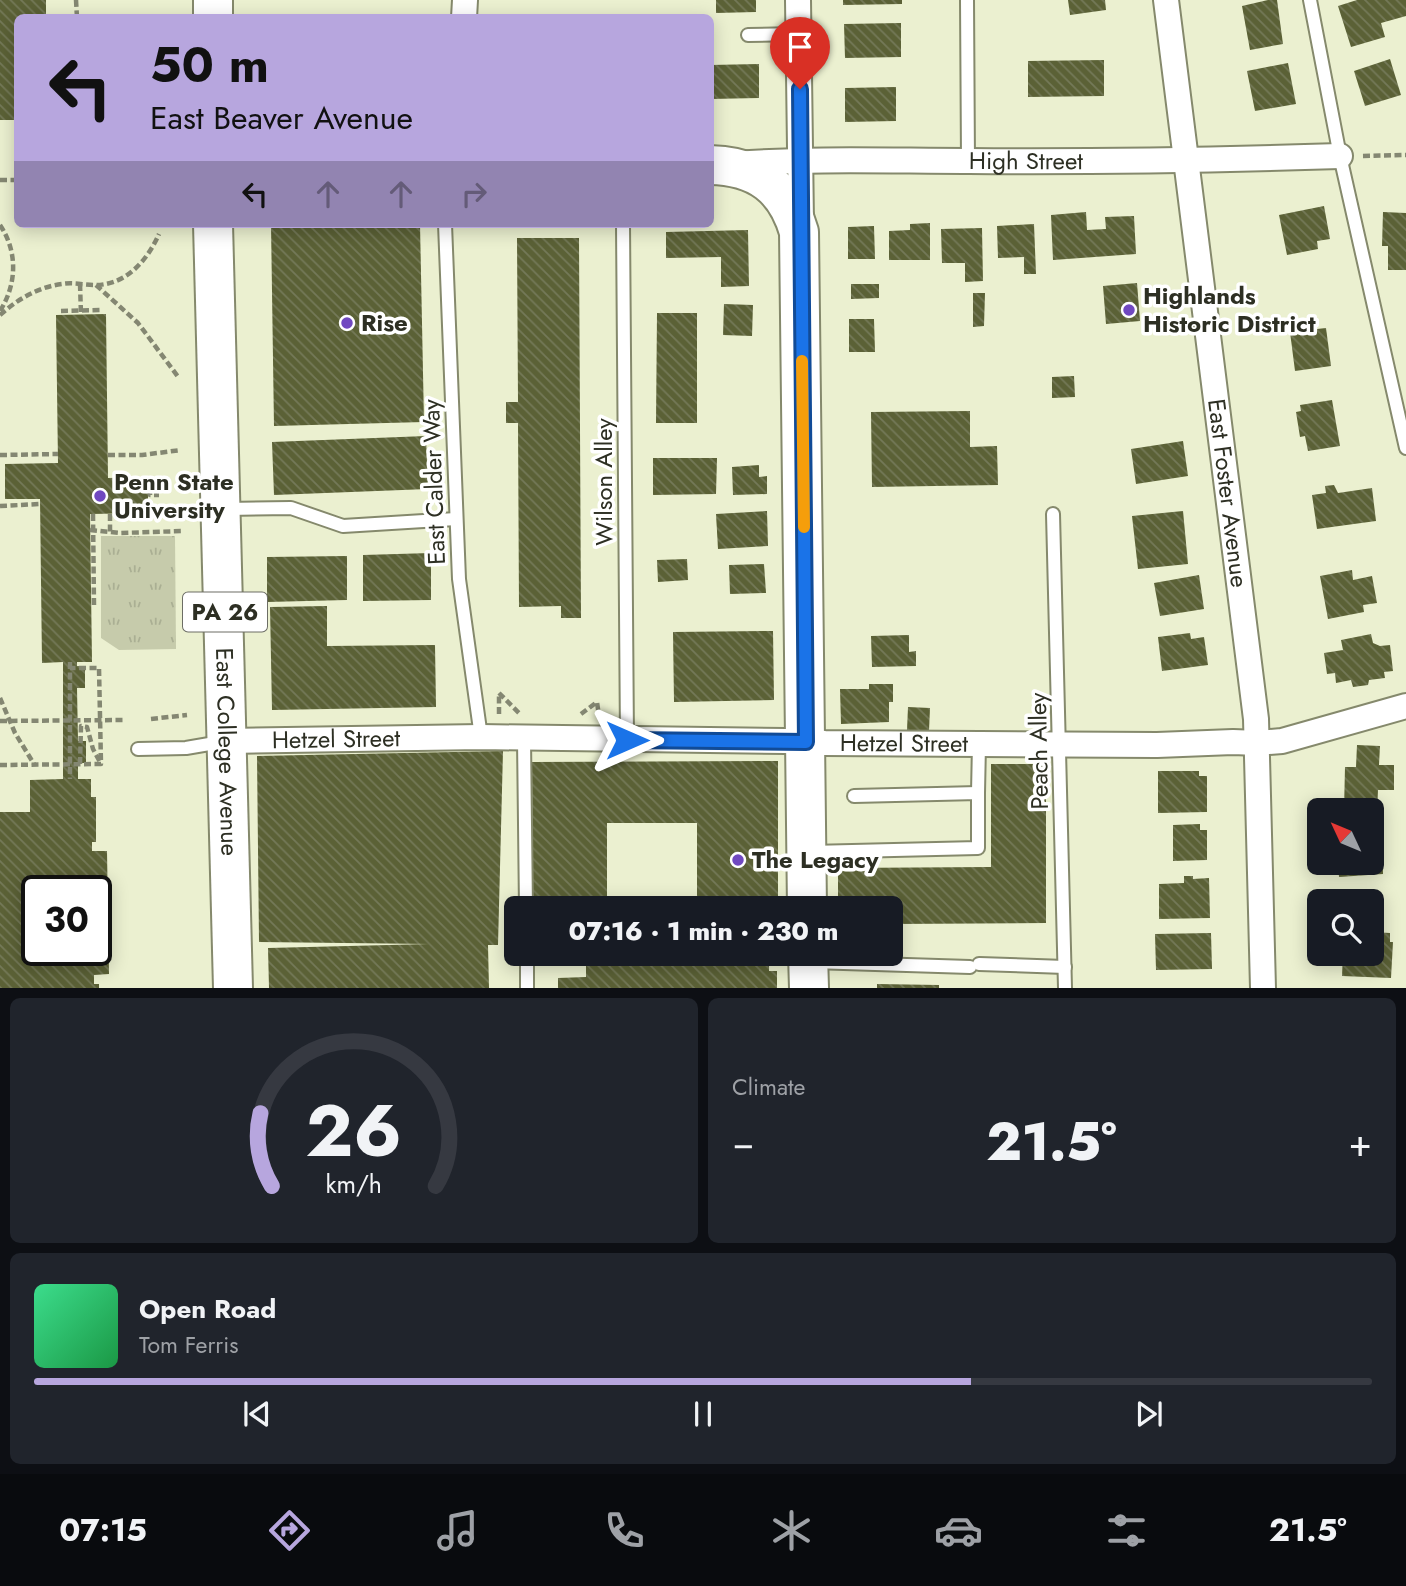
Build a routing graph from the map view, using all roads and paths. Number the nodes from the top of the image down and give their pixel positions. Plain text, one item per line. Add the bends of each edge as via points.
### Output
1 (798, 0) edge
2 (967, 0) edge
3 (1166, 0) edge
4 (1310, 0) edge
5 (799, 34) junction
6 (748, 35) dead end
7 (1406, 155) edge
8 (1348, 156) junction
9 (802, 159) junction
10 (1185, 160) junction
11 (968, 161) junction
12 (714, 165) edge
13 (714, 165) edge
14 (0, 225) edge
15 (215, 228) edge
16 (445, 228) edge
17 (623, 228) edge
18 (159, 234) dead end
19 (801, 247) junction
20 (80, 284) junction
21 (96, 285) junction
22 (102, 310) dead end
23 (61, 311) dead end
24 (81, 312) junction
25 (0, 313) edge
26 (179, 377) dead end
27 (1406, 448) edge
28 (181, 450) dead end
29 (58, 454) dead end
30 (0, 455) edge
31 (108, 455) dead end
32 (148, 480) dead end
33 (159, 495) dead end
34 (40, 504) dead end
35 (0, 506) edge
36 (222, 509) junction
37 (93, 514) dead end
38 (110, 514) dead end
39 (1052, 514) dead end
40 (456, 519) junction
41 (92, 530) junction
42 (183, 531) dead end
43 (110, 532) junction
44 (94, 606) dead end
45 (0, 698) edge
46 (1406, 706) edge
47 (187, 715) dead end
48 (151, 719) dead end
49 (499, 719) dead end
50 (100, 720) junction
51 (123, 720) dead end
52 (573, 720) dead end
53 (600, 720) dead end
54 (0, 721) edge
55 (9, 721) junction
56 (70, 721) junction
57 (525, 729) junction
58 (481, 737) junction
59 (627, 740) junction
60 (228, 741) junction
61 (806, 742) junction
62 (1258, 743) junction
63 (979, 744) junction
64 (1059, 745) junction
65 (138, 749) dead end
66 (101, 763) junction
67 (34, 764) junction
68 (70, 764) junction
69 (80, 764) junction
70 (0, 765) edge
71 (70, 779) dead end
72 (978, 793) junction
73 (854, 796) dead end
74 (806, 852) junction
75 (526, 896) edge
76 (807, 896) edge
77 (527, 966) edge
78 (1065, 967) junction
79 (809, 968) edge
80 (233, 988) edge
81 (527, 988) edge
82 (1065, 988) edge
83 (1263, 988) edge

1 - 5 street
2 - 11 lane
3 - 10 street, East Foster Avenue
4 - 8 lane
5 - 6 lane
5 - 9 street
7 - 8 path
8 - 10 street, High Street
8 - 27 lane
9 - 11 street, High Street
9 - 12 street, High Street
9 - 19 street
10 - 11 street, High Street
10 - 62 street, East Foster Avenue
13 - 19 main road, High Street via 744,170 776,188 790,205
14 - 25 path via 12,250 13,266 12,284
15 - 36 main road, East College Avenue / PA 26
16 - 40 lane, East Calder Way
17 - 59 lane, Wilson Alley
18 - 21 path via 146,259 134,270
19 - 61 main road, High Street
20 - 21 path
20 - 24 path
20 - 25 path via 34,291
21 - 26 path via 138,323
22 - 24 path
23 - 24 path
28 - 31 path
29 - 30 path
32 - 33 path via 150,495
34 - 35 path
36 - 40 lane via 291,508 343,526
36 - 60 main road, East College Avenue / PA 26
37 - 41 path
38 - 43 path
39 - 64 lane, Peach Alley
40 - 58 lane, East Calder Way via 459,579
41 - 43 path
41 - 44 path
42 - 43 path
45 - 55 path
46 - 62 street, Hetzel Street via 1282,741
47 - 48 path
49 - 57 path via 499,693
50 - 51 path
50 - 56 path
50 - 56 path via 99,668 70,665
50 - 66 path
52 - 53 path via 597,702
54 - 55 path
55 - 56 path
55 - 67 path
56 - 68 path
57 - 58 street, Hetzel Street
57 - 59 street, Hetzel Street
57 - 75 lane
58 - 60 street, Hetzel Street
59 - 61 street, Hetzel Street
60 - 65 lane
60 - 80 main road, East College Avenue / PA 26
61 - 63 street, Hetzel Street
61 - 74 main road, High Street
62 - 64 street, Hetzel Street
62 - 83 street, East Foster Avenue
63 - 64 street, Hetzel Street
63 - 72 lane
64 - 78 lane, Peach Alley
66 - 69 path
66 - 69 path via 87,727 81,726
67 - 68 path
67 - 70 path
68 - 69 path
68 - 71 path
72 - 73 lane
72 - 74 lane via 978,848
74 - 76 main road, High Street
77 - 81 lane
78 - 79 lane
78 - 82 lane, Peach Alley

